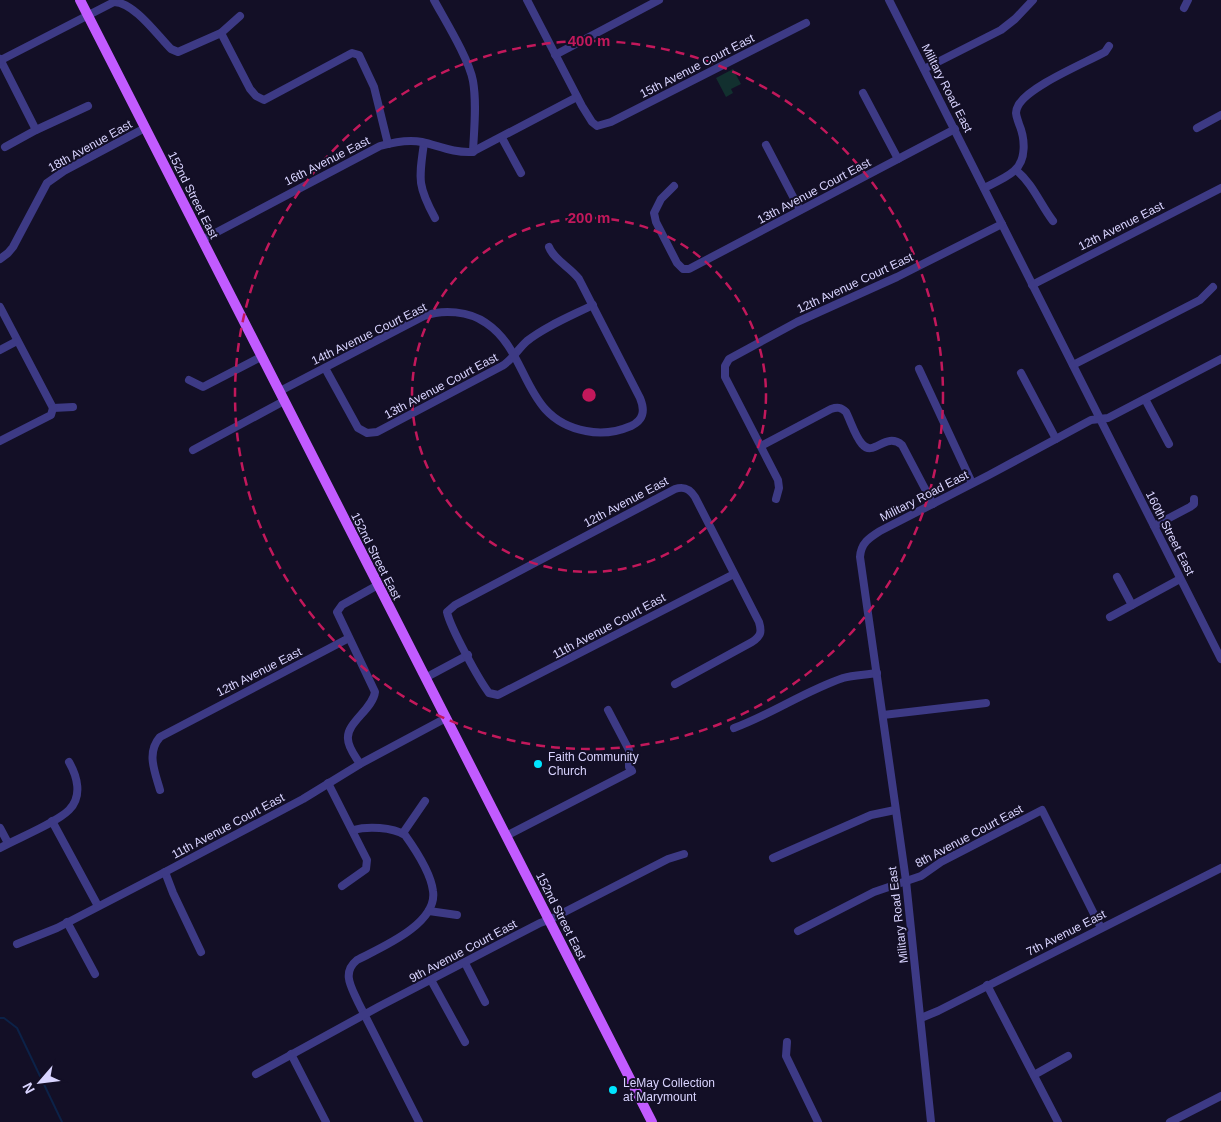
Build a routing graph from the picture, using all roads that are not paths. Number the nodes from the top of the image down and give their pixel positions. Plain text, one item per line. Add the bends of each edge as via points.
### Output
1 (80, 0) edge
2 (434, 0) edge
3 (527, 0) edge
4 (889, 0) edge
5 (1033, 0) edge
6 (114, 1) edge
7 (654, 1) edge
8 (88, 15) junction
9 (240, 16) dead end
10 (806, 23) dead end
11 (221, 33) junction
12 (1109, 46) dead end
13 (555, 54) junction
14 (0, 59) edge
15 (924, 69) junction
16 (863, 92) dead end
17 (577, 97) junction
18 (88, 106) dead end
19 (1221, 115) edge
20 (145, 128) junction
21 (1197, 128) dead end
22 (954, 129) junction
23 (36, 130) junction
24 (502, 138) junction
25 (424, 143) junction
26 (388, 144) junction
27 (766, 144) dead end
28 (6, 146) dead end
29 (473, 152) junction
30 (898, 159) junction
31 (1016, 170) junction
32 (521, 173) dead end
33 (674, 186) dead end
34 (984, 188) junction
35 (1221, 188) edge
36 (800, 210) junction
37 (435, 218) dead end
38 (1054, 221) dead end
39 (1002, 224) junction
40 (202, 240) junction
41 (548, 247) dead end
42 (0, 259) edge
43 (1032, 284) junction
44 (1212, 287) dead end
45 (593, 305) junction
46 (0, 307) edge
47 (17, 341) junction
48 (0, 350) edge
49 (514, 356) junction
50 (261, 357) junction
51 (1221, 359) edge
52 (1073, 365) junction
53 (325, 368) junction
54 (919, 369) dead end
55 (1021, 373) dead end
56 (189, 380) dead end
57 (280, 391) junction
58 (1145, 398) junction
59 (284, 401) junction
60 (72, 407) dead end
61 (53, 408) junction
62 (1100, 418) junction
63 (1056, 439) junction
64 (0, 441) edge
65 (1169, 444) dead end
66 (761, 446) junction
67 (193, 450) dead end
68 (972, 484) junction
69 (776, 499) dead end
70 (1194, 499) dead end
71 (933, 504) junction
72 (1154, 526) junction
73 (734, 574) junction
74 (1117, 577) dead end
75 (1180, 579) junction
76 (378, 586) junction
77 (1132, 605) junction
78 (1110, 617) dead end
79 (349, 638) junction
80 (468, 655) junction
81 (1221, 659) edge
82 (877, 673) junction
83 (425, 678) junction
84 (675, 684) dead end
85 (986, 703) dead end
86 (608, 710) dead end
87 (883, 715) junction
88 (446, 718) junction
89 (734, 728) dead end
90 (69, 762) dead end
91 (360, 764) junction
92 (328, 783) junction
93 (160, 790) dead end
94 (425, 801) dead end
95 (895, 810) junction
96 (52, 821) junction
97 (0, 828) edge
98 (353, 830) junction
99 (403, 833) junction
100 (506, 836) junction
101 (8, 843) junction
102 (0, 848) edge
103 (684, 854) dead end
104 (773, 858) dead end
105 (1221, 868) edge
106 (166, 872) junction
107 (906, 881) junction
108 (342, 886) dead end
109 (98, 906) junction
110 (429, 911) junction
111 (457, 915) dead end
112 (549, 920) junction
113 (68, 922) junction
114 (1101, 928) junction
115 (798, 931) dead end
116 (17, 944) dead end
117 (201, 952) dead end
118 (465, 963) junction
119 (95, 974) dead end
120 (431, 980) junction
121 (987, 985) junction
122 (485, 1002) dead end
123 (365, 1015) junction
124 (921, 1018) junction
125 (465, 1042) dead end
126 (787, 1042) dead end
127 (291, 1054) junction
128 (1068, 1056) dead end
129 (256, 1074) dead end
130 (1034, 1075) junction
131 (1221, 1096) edge
132 (326, 1122) edge
133 (419, 1122) edge
134 (652, 1122) edge
135 (818, 1122) edge
136 (931, 1122) edge
137 (1058, 1122) edge
138 (1170, 1122) edge

1 - 8 main road, 152nd Street East
2 - 29 street via 473,80
3 - 13 street
4 - 15 street, Military Road East
5 - 15 street via 1001,30
6 - 8 street
6 - 11 street via 132,10 175,51
7 - 13 street
8 - 14 street
8 - 20 main road, 152nd Street East
9 - 11 street
10 - 17 street, 15th Avenue Court East via 611,122 597,126
11 - 26 street via 250,89 264,100 352,53 356,54 374,86
12 - 31 street via 1105,52 1039,86 1020,102 1016,113 1024,150
13 - 17 street
14 - 23 street
15 - 22 street, Military Road East
16 - 30 street
17 - 24 street
18 - 23 street
19 - 21 street
20 - 40 main road, 152nd Street East
20 - 42 street, 18th Avenue East via 64,170 47,183 16,242
22 - 30 street, 13th Avenue Court East
22 - 34 street, Military Road East
23 - 28 street
24 - 29 street
24 - 32 street
25 - 26 street, 16th Avenue East via 400,141
25 - 29 street, 16th Avenue East via 456,152
25 - 37 street via 420,182
26 - 40 street, 16th Avenue East
27 - 36 street
30 - 36 street, 13th Avenue Court East
31 - 34 street
31 - 38 street via 1034,189
33 - 36 street, 13th Avenue Court East via 657,205 654,214 674,258 683,269 694,267
34 - 39 street, Military Road East
35 - 43 street, 12th Avenue East
39 - 43 street, Military Road East
39 - 66 street, 12th Avenue Court East via 897,278 797,322 729,359 724,369 725,376
40 - 50 main road, 152nd Street East
41 - 45 street via 580,279
43 - 52 street, Military Road East
44 - 52 street via 1200,300
45 - 49 street, 13th Avenue Court East via 543,331
45 - 49 street, 14th Avenue Court East via 644,409 633,425 609,432 568,427 540,404
46 - 47 street
47 - 48 street
47 - 61 street
49 - 53 street, 14th Avenue Court East via 502,337 486,323 470,315 449,312 424,316
49 - 53 street, 13th Avenue Court East via 502,366 371,433 358,428
50 - 56 street via 203,387
50 - 57 main road, 152nd Street East
51 - 58 street
52 - 62 street, Military Road East
53 - 57 street, 14th Avenue Court East
54 - 68 street
55 - 63 street
57 - 59 main road, 152nd Street East
58 - 62 street via 1108,418
58 - 65 street
59 - 67 street
59 - 76 main road, 152nd Street East
60 - 61 street
61 - 64 street via 50,415
62 - 63 street, Military Road East
62 - 72 street, 160th Street East
63 - 68 street, Military Road East
66 - 69 street via 778,480
66 - 71 street via 835,408 842,409 866,447 873,448 895,440 902,445
68 - 71 street, Military Road East
70 - 72 street via 1190,507
71 - 82 street, Military Road East via 870,537 860,549
72 - 75 street, 160th Street East
73 - 80 street, 11th Avenue Court East via 503,694 493,695 484,688
73 - 80 street, 12th Avenue East via 695,497 684,488 674,489 455,605 448,611 450,623
73 - 84 street via 759,622 761,634
74 - 77 street
75 - 77 street
75 - 81 street, 160th Street East
76 - 79 street via 339,607 339,619
76 - 83 main road, 152nd Street East
77 - 78 street
79 - 91 street via 375,692 374,699 348,736
79 - 93 street, 12th Avenue East via 160,737 154,744 152,757
80 - 83 street
82 - 87 street, Military Road East
82 - 89 street via 843,678
83 - 88 main road, 152nd Street East
85 - 87 street
86 - 100 street via 629,750 632,771
87 - 95 street, Military Road East
88 - 91 street, 11th Avenue Court East
88 - 100 main road, 152nd Street East
90 - 96 street via 77,782 77,797 69,810
91 - 92 street, 11th Avenue Court East
92 - 98 street
92 - 106 street, 11th Avenue Court East
94 - 99 street
95 - 104 street via 871,815
95 - 107 street, Military Road East
96 - 101 street
96 - 109 street
97 - 101 street
98 - 99 street
98 - 108 street via 367,866
99 - 110 street via 433,890
100 - 112 main road, 152nd Street East
101 - 102 street
103 - 112 street, 9th Avenue Court East via 668,859
105 - 114 street, 7th Avenue East
106 - 109 street, 11th Avenue Court East
106 - 117 street
107 - 114 street, 8th Avenue Court East via 921,876 941,862 1042,810
107 - 115 street, 8th Avenue Court East via 874,892
107 - 124 street, Military Road East
109 - 113 street, 11th Avenue Court East
110 - 111 street
110 - 123 street via 416,926 353,963 348,975 350,984
112 - 118 street, 9th Avenue Court East
112 - 134 main road, 152nd Street East
113 - 116 street, 11th Avenue Court East
113 - 119 street
114 - 121 street, 7th Avenue East
118 - 120 street, 9th Avenue Court East
118 - 122 street
120 - 123 street, 9th Avenue Court East
120 - 125 street
121 - 124 street, 7th Avenue East
121 - 130 street
123 - 127 street, 9th Avenue Court East
123 - 133 street
124 - 136 street, Military Road East
126 - 135 street via 786,1056
127 - 129 street, 9th Avenue Court East
127 - 132 street
128 - 130 street
130 - 137 street
131 - 138 street

